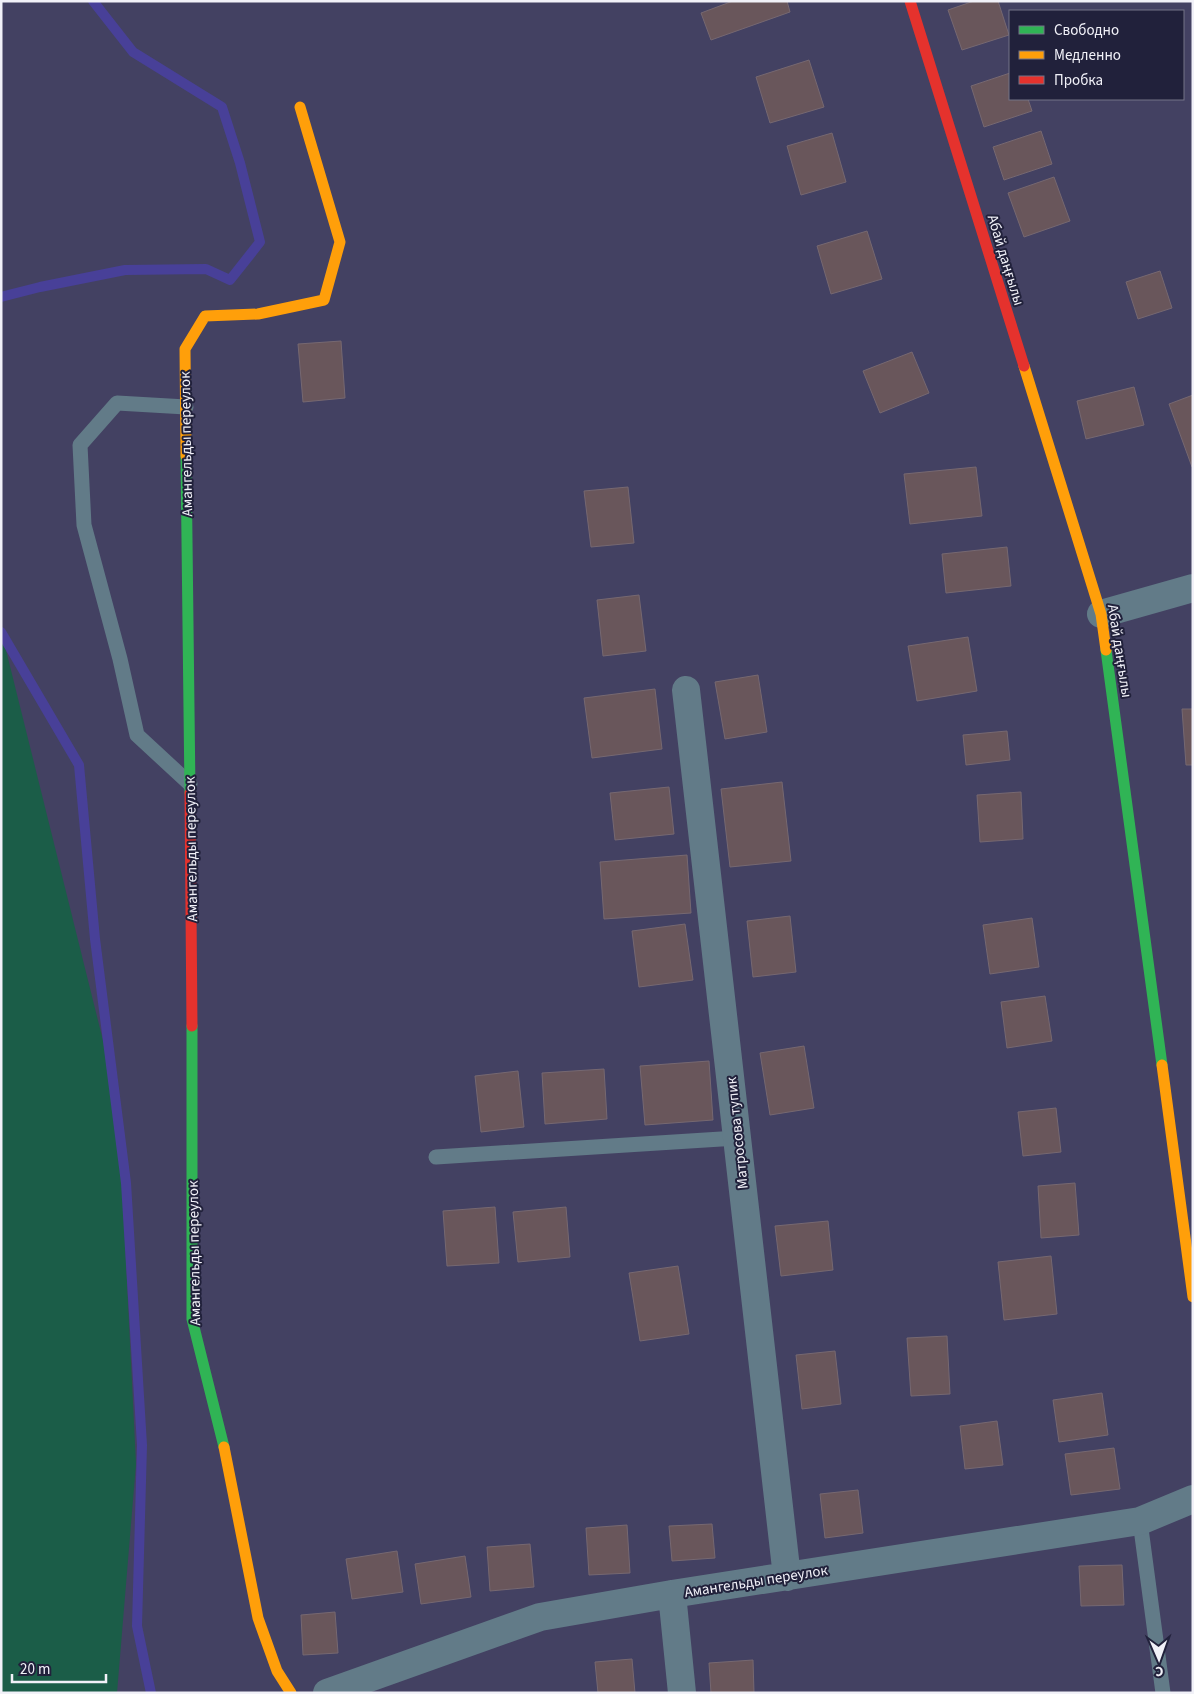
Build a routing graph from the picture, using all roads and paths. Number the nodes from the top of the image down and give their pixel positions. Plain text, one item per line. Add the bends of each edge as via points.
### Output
1 (910, 1) edge
2 (300, 108) dead end
3 (186, 407) junction
4 (1193, 588) edge
5 (1101, 614) junction
6 (686, 690) dead end
7 (190, 784) junction
8 (737, 1138) junction
9 (436, 1157) dead end
10 (1193, 1297) edge
11 (1193, 1500) edge
12 (1140, 1521) junction
13 (787, 1577) junction
14 (672, 1594) junction
15 (291, 1693) edge
16 (327, 1693) edge
17 (682, 1693) edge
18 (1163, 1693) edge

1 - 5 street, Абай даңғылы
2 - 3 street, Амангельды переулок via 340,242 324,300 258,314 205,316 185,349
3 - 7 street, Амангельды переулок
3 - 7 lane via 117,403 80,445 84,526 137,735
4 - 5 street
5 - 10 street, Абай даңғылы
6 - 8 street, Матросова тупик
7 - 15 street, Амангельды переулок via 192,1319 224,1447 258,1618 277,1671
8 - 9 lane
8 - 13 street, Матросова тупик
11 - 12 street, Амангельды переулок
12 - 13 street, Амангельды переулок
12 - 18 lane
13 - 14 street, Амангельды переулок
14 - 16 street, Амангельды переулок via 540,1617
14 - 17 street

